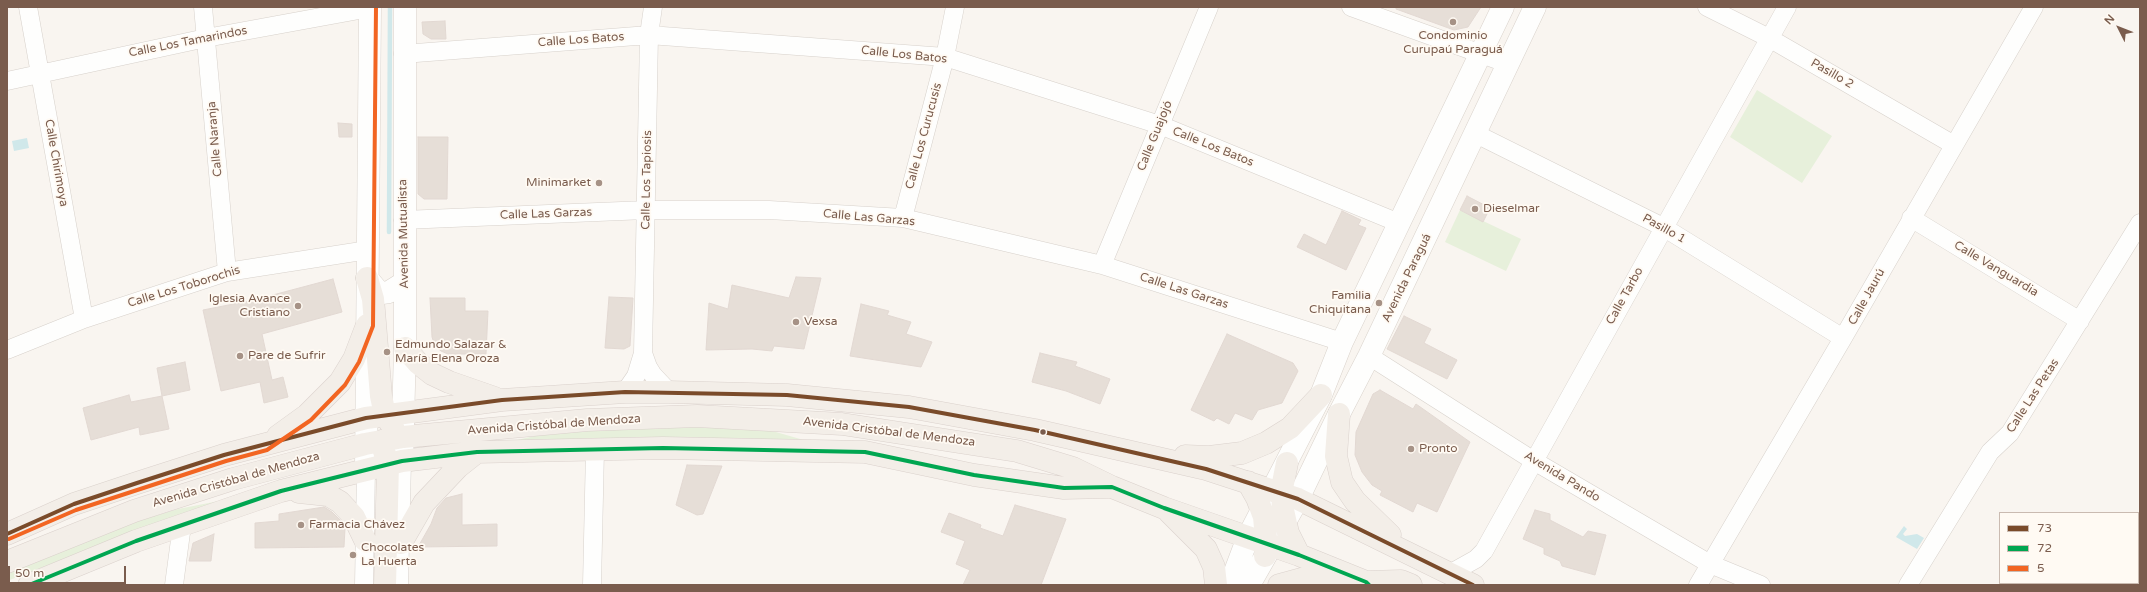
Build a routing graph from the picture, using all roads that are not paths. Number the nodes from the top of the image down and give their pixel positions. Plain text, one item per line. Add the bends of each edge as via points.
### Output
1 (28, 7) edge
2 (203, 7) edge
3 (405, 7) edge
4 (653, 7) edge
5 (955, 7) edge
6 (1209, 7) edge
7 (1351, 7) edge
8 (1503, 7) edge
9 (1535, 7) edge
10 (1707, 7) edge
11 (1787, 7) edge
12 (2034, 7) edge
13 (370, 8) edge
14 (649, 35) junction
15 (206, 38) junction
16 (1769, 38) junction
17 (1481, 53) junction
18 (403, 54) junction
19 (945, 57) junction
20 (1509, 64) junction
21 (40, 74) junction
22 (7, 81) edge
23 (1160, 125) junction
24 (1476, 134) junction
25 (1954, 145) junction
26 (646, 210) junction
27 (903, 218) junction
28 (1911, 218) junction
29 (403, 220) junction
30 (1400, 223) junction
31 (2140, 223) edge
32 (1663, 227) junction
33 (368, 250) junction
34 (1102, 265) junction
35 (227, 272) junction
36 (367, 278) junction
37 (405, 282) junction
38 (84, 319) junction
39 (2080, 321) junction
40 (367, 324) junction
41 (1843, 338) junction
42 (1342, 342) junction
43 (405, 348) junction
44 (7, 350) edge
45 (644, 354) junction
46 (1370, 356) junction
47 (625, 392) junction
48 (669, 392) junction
49 (1321, 395) junction
50 (502, 400) junction
51 (1339, 414) junction
52 (782, 419) junction
53 (373, 426) junction
54 (403, 438) junction
55 (265, 445) junction
56 (595, 450) junction
57 (477, 452) junction
58 (865, 452) junction
59 (1146, 454) junction
60 (452, 455) junction
61 (1534, 461) junction
62 (395, 462) junction
63 (366, 469) junction
64 (1248, 482) junction
65 (1112, 487) junction
66 (282, 491) junction
67 (1285, 494) junction
68 (1164, 508) junction
69 (1262, 510) junction
70 (1285, 522) junction
71 (182, 525) junction
72 (7, 534) edge
73 (365, 540) junction
74 (400, 544) junction
75 (1263, 546) junction
76 (1412, 554) junction
77 (1299, 555) junction
78 (7, 562) edge
79 (1710, 564) junction
80 (1451, 573) junction
81 (1345, 574) junction
82 (1367, 583) edge
83 (29, 585) edge
84 (174, 585) edge
85 (364, 585) edge
86 (385, 585) edge
87 (399, 585) edge
88 (592, 585) edge
89 (1216, 585) edge
90 (1230, 585) edge
91 (1249, 585) edge
92 (1279, 585) edge
93 (1411, 585) edge
94 (1473, 585) edge
95 (1698, 585) edge
96 (1761, 585) edge
97 (1908, 585) edge

1 - 21 street, Calle Chirimoya
2 - 15 street, Calle Naranja
3 - 18 main road, Avenida Mutualista
4 - 14 street, Calle Los Tapiosis
5 - 19 street, Calle Los Curucusis
6 - 23 street, Calle Guajojó
7 - 17 street
8 - 17 main road, Avenida Paraguá
9 - 20 main road, Avenida Paraguá
10 - 16 street, Pasillo 2
11 - 16 street, Calle Tarbo
12 - 25 street, Calle Jaurú
13 - 15 street, Calle Los Tamarindos
13 - 33 main road, Avenida Mutualista
14 - 18 street, Calle Los Batos
14 - 19 street, Calle Los Batos
14 - 26 street, Calle Los Tapiosis
15 - 21 street, Calle Los Tamarindos
15 - 35 street, Calle Naranja
16 - 25 street, Pasillo 2
16 - 32 street, Calle Tarbo
17 - 20 street
17 - 30 main road, Avenida Paraguá
18 - 29 main road, Avenida Mutualista
19 - 23 street, Calle Los Batos
19 - 27 street, Calle Los Curucusis
20 - 24 main road, Avenida Paraguá
21 - 22 street, Calle Los Tamarindos
21 - 38 street, Calle Chirimoya
23 - 30 street, Calle Los Batos
23 - 34 street, Calle Guajojó
24 - 32 street, Pasillo 1
24 - 46 main road, Avenida Paraguá
25 - 28 street, Calle Jaurú
26 - 27 street, Calle Las Garzas via 769,210
26 - 29 street, Calle Las Garzas
26 - 45 street, Calle Los Tapiosis
27 - 34 street, Calle Las Garzas
28 - 39 street, Calle Vanguardia
28 - 41 street, Calle Jaurú
29 - 37 main road, Avenida Mutualista
30 - 42 main road, Avenida Paraguá
31 - 39 street, Calle Las Petas
32 - 41 street, Pasillo 1
32 - 61 street, Calle Tarbo
33 - 35 street, Calle Los Toborochis
33 - 36 main road, Avenida Mutualista
34 - 42 street, Calle Las Garzas
35 - 38 street, Calle Los Toborochis
36 - 37 main road via 382,293 389,292
36 - 40 main road, Avenida Mutualista
36 - 53 main road via 373,299 381,396
37 - 43 main road, Avenida Mutualista
38 - 44 street, Calle Los Toborochis
39 - 97 street, Calle Las Petas via 2010,433 1990,452
40 - 53 main road, Avenida Mutualista
40 - 55 main road via 354,359 340,382 307,415
41 - 79 street, Calle Jaurú
42 - 49 main road, Avenida Paraguá
43 - 50 main road via 432,374
43 - 53 main road, Avenida Mutualista
45 - 47 street, Calle Los Tapiosis via 636,376
45 - 48 street, Calle Los Tapiosis via 653,375
46 - 51 main road, Avenida Paraguá
46 - 61 street, Avenida Pando
47 - 48 main road, Avenida Cristóbal de Mendoza
47 - 50 main road, Avenida Cristóbal de Mendoza
48 - 59 main road, Avenida Cristóbal de Mendoza via 787,395 909,407
49 - 59 main road via 1290,428 1266,443 1242,453 1209,457
49 - 67 main road, Avenida Paraguá via 1287,463
50 - 53 main road, Avenida Cristóbal de Mendoza
51 - 67 main road, Avenida Paraguá
51 - 76 main road via 1336,456 1342,482 1365,512
52 - 54 main road, Avenida Cristóbal de Mendoza via 678,416 594,420
52 - 58 main road
52 - 65 main road, Avenida Cristóbal de Mendoza via 842,424 1017,451 1073,468
53 - 54 main road, Avenida Mutualista
53 - 55 main road, Avenida Cristóbal de Mendoza
53 - 62 main road
53 - 63 main road, Avenida Mutualista
53 - 78 main road, Avenida Cristóbal de Mendoza via 233,479 134,511
54 - 60 main road via 420,447
54 - 62 main road, Avenida Mutualista
55 - 72 main road, Avenida Cristóbal de Mendoza via 224,455 74,504
56 - 57 main road, Avenida Cristóbal de Mendoza
56 - 58 main road, Avenida Cristóbal de Mendoza via 663,448
56 - 88 street
57 - 60 main road, Avenida Cristóbal de Mendoza
57 - 74 main road via 458,467 424,503
58 - 65 main road, Avenida Cristóbal de Mendoza via 974,475 1064,488
59 - 64 main road, Avenida Cristóbal de Mendoza
60 - 62 main road, Avenida Cristóbal de Mendoza
61 - 79 street, Avenida Pando
61 - 80 street, Calle Tarbo via 1484,551 1476,559
62 - 63 main road, Avenida Cristóbal de Mendoza
62 - 74 street
62 - 86 main road
63 - 66 main road, Avenida Cristóbal de Mendoza
63 - 73 street
64 - 67 main road, Avenida Cristóbal de Mendoza
64 - 69 main road
65 - 68 main road, Avenida Cristóbal de Mendoza
66 - 71 main road, Avenida Cristóbal de Mendoza
66 - 73 main road via 312,492 334,498 347,508
67 - 69 main road, Avenida Paraguá
67 - 70 main road, Avenida Paraguá
67 - 76 main road, Avenida Cristóbal de Mendoza
68 - 75 main road, Avenida Cristóbal de Mendoza
68 - 89 main road via 1206,549 1214,567
69 - 75 main road, Avenida Paraguá
70 - 75 main road, Avenida Paraguá
70 - 77 main road
71 - 83 main road, Avenida Cristóbal de Mendoza
71 - 84 street
73 - 85 street
74 - 87 street
75 - 77 main road, Avenida Cristóbal de Mendoza
75 - 90 main road
75 - 91 main road
76 - 80 main road, Avenida Cristóbal de Mendoza
77 - 81 main road, Avenida Cristóbal de Mendoza
79 - 95 street, Calle Jaurú
79 - 96 street, Avenida Pando
80 - 94 main road, Avenida Cristóbal de Mendoza
81 - 82 main road, Avenida Cristóbal de Mendoza
81 - 92 main road via 1301,579
82 - 93 main road via 1401,581

